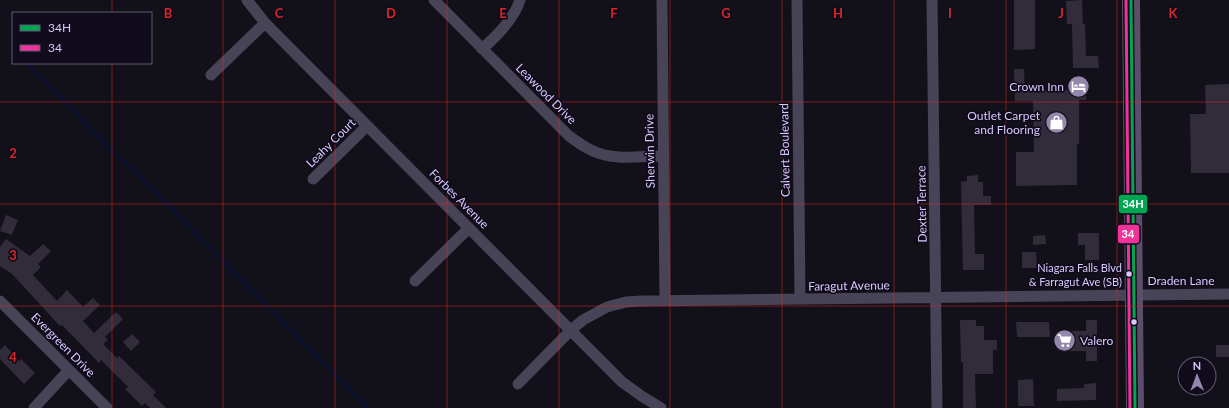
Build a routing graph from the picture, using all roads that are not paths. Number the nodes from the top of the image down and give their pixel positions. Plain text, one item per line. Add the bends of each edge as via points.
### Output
1 (247, 0) edge
2 (434, 0) edge
3 (520, 0) edge
4 (662, 0) edge
5 (797, 0) edge
6 (932, 0) edge
7 (1131, 0) edge
8 (265, 23) junction
9 (482, 49) junction
10 (211, 75) dead end
11 (367, 126) junction
12 (663, 156) junction
13 (313, 179) dead end
14 (469, 228) junction
15 (415, 281) dead end
16 (1134, 294) junction
17 (1229, 294) edge
18 (936, 297) junction
19 (800, 299) junction
20 (0, 301) edge
21 (665, 301) junction
22 (571, 330) junction
23 (69, 370) junction
24 (518, 384) dead end
25 (34, 408) edge
26 (107, 408) edge
27 (661, 408) edge
28 (937, 408) edge
29 (1135, 408) edge

1 - 8 street, Forbes Avenue
2 - 9 street, Leawood Drive
3 - 9 street via 508,22
4 - 12 street, Sherwin Drive
5 - 19 street, Calvert Boulevard
6 - 18 street, Dexter Terrace
7 - 16 main road
8 - 10 street
8 - 11 street, Forbes Avenue
9 - 12 street, Leawood Drive via 581,145 606,155
11 - 13 street, Leahy Court
11 - 14 street, Forbes Avenue
12 - 21 street, Sherwin Drive
14 - 15 street
14 - 22 street, Forbes Avenue
16 - 17 street, Draden Lane
16 - 18 street, Faragut Avenue
16 - 29 main road
18 - 19 street, Faragut Avenue
18 - 28 street, Dexter Terrace
19 - 21 street, Faragut Avenue
20 - 23 street, Evergreen Drive
21 - 22 street, Faragut Avenue via 626,302 607,307
22 - 24 street, Faragut Avenue
22 - 27 street, Forbes Avenue via 622,382
23 - 25 street
23 - 26 street, Evergreen Drive

